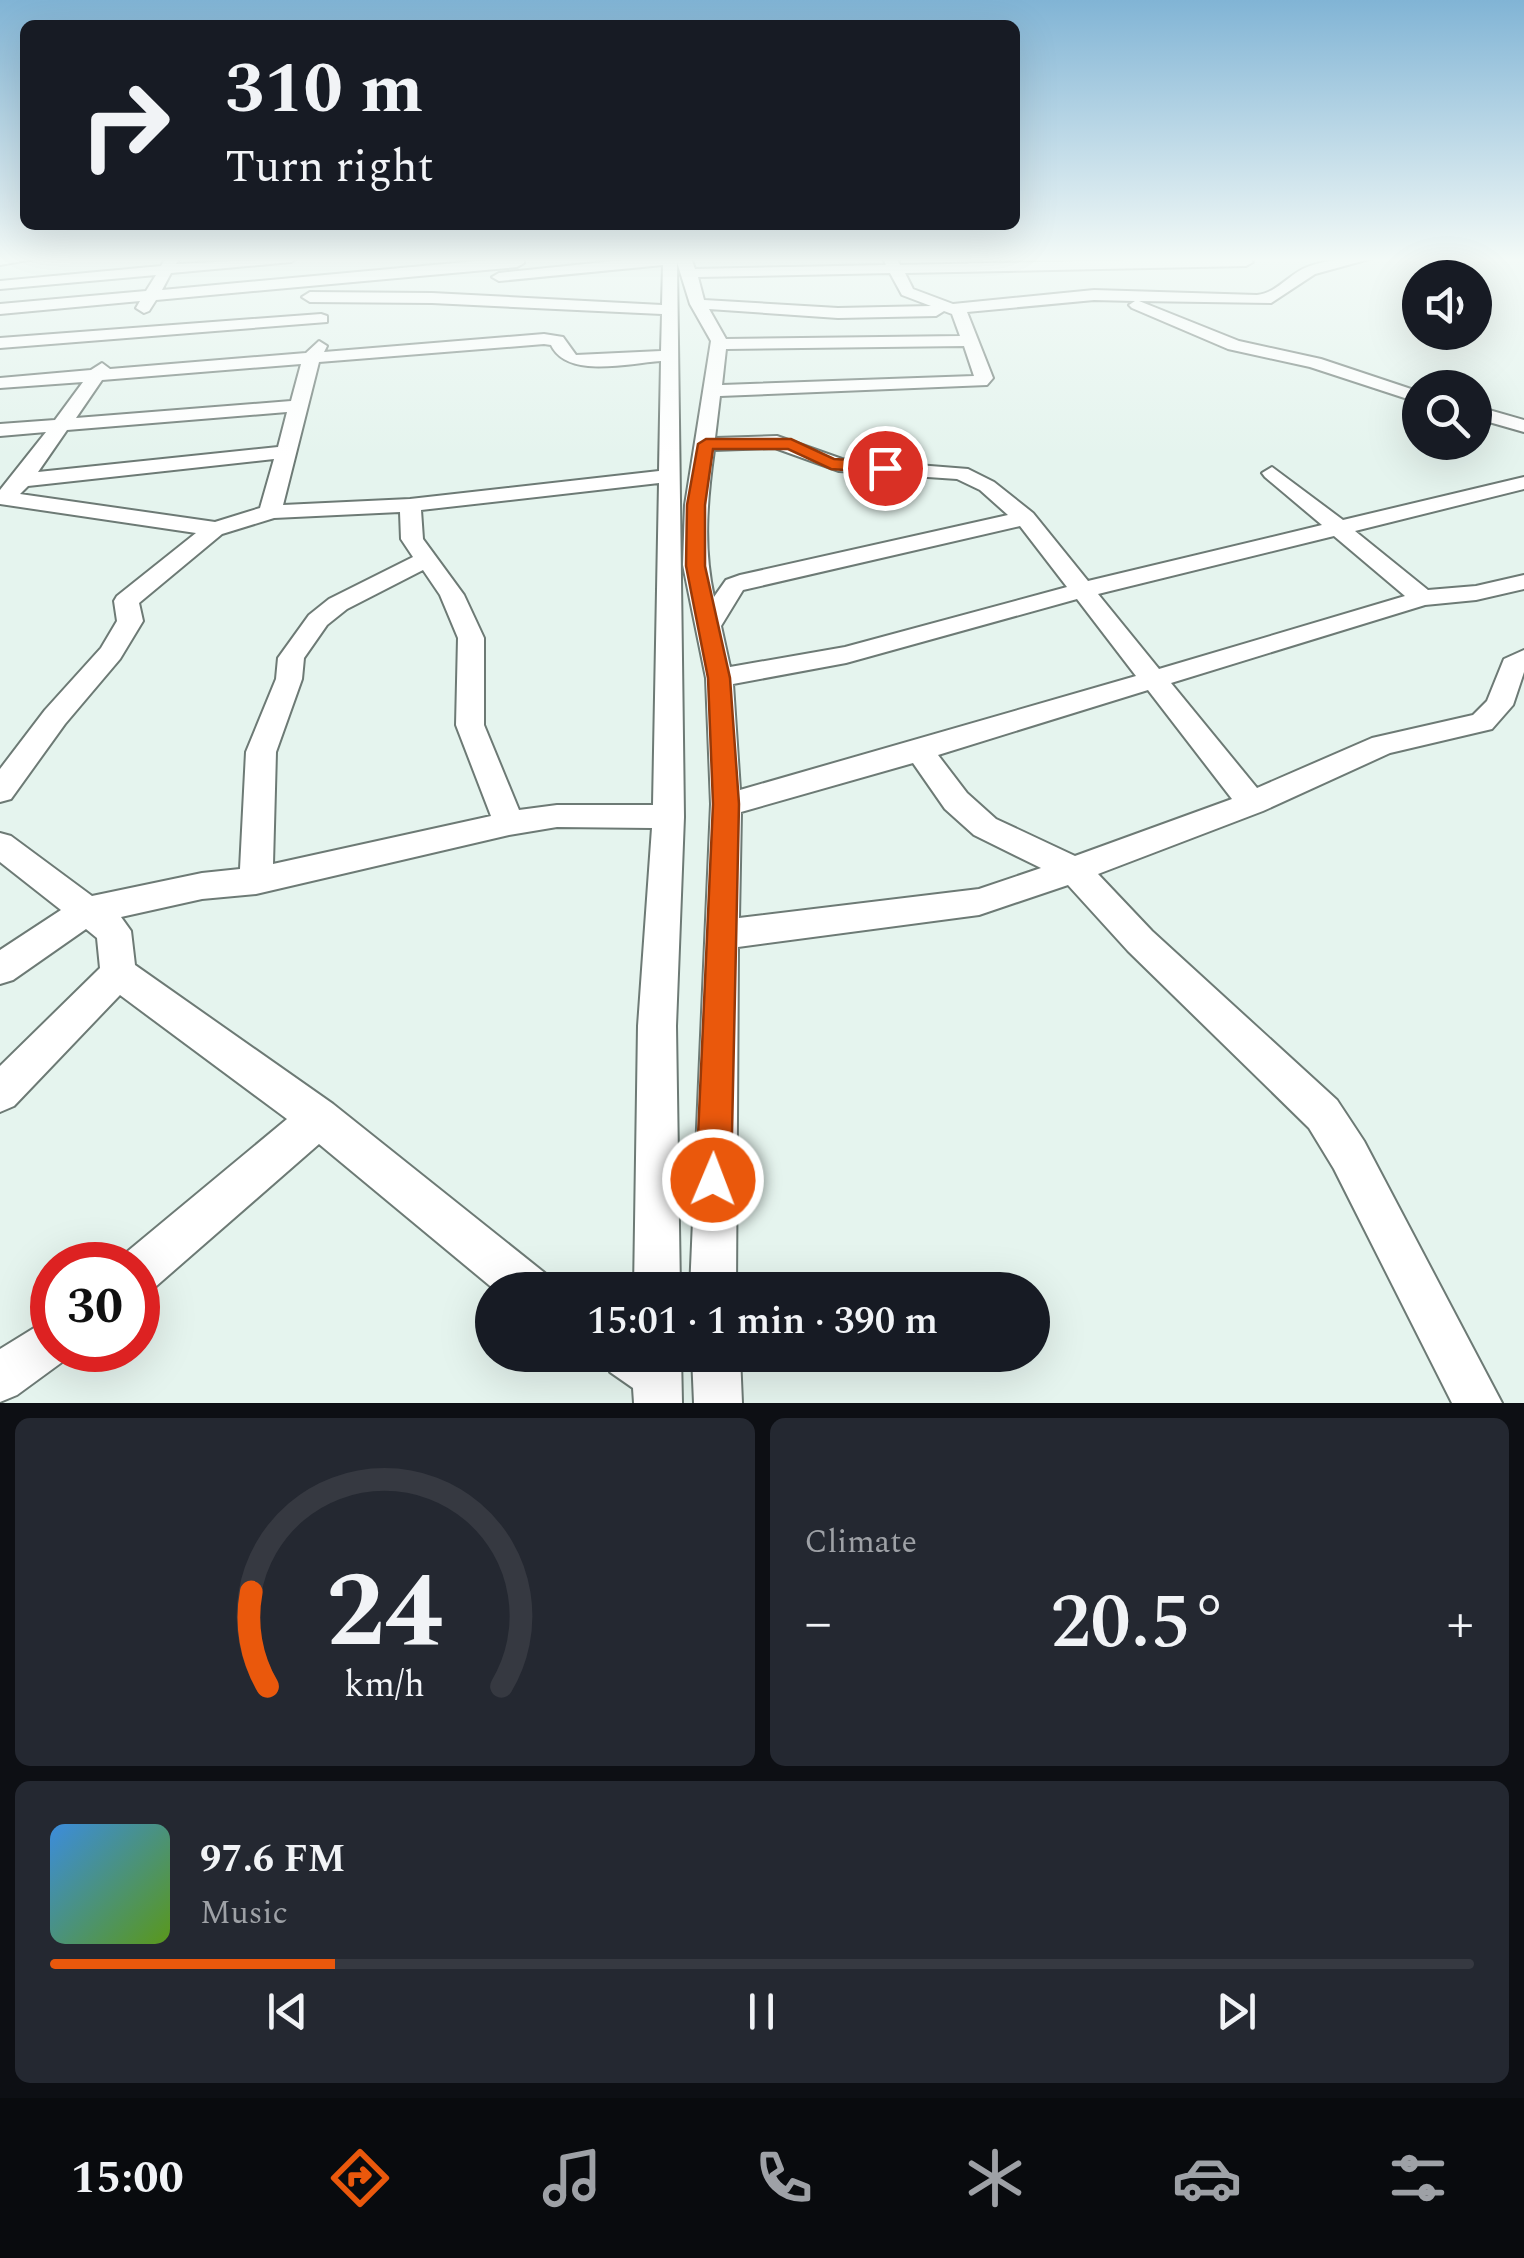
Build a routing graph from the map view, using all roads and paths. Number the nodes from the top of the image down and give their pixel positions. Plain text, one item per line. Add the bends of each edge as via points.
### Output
1 (132, 323) edge
2 (269, 323) edge
3 (321, 323) edge
4 (679, 323) edge
5 (699, 323) edge
6 (963, 323) edge
7 (1181, 323) edge
8 (122, 336) junction
9 (969, 341) junction
10 (0, 343) edge
11 (718, 344) junction
12 (670, 356) junction
13 (311, 359) junction
14 (94, 377) junction
15 (0, 383) edge
16 (711, 392) junction
17 (1402, 392) edge
18 (299, 406) junction
19 (1492, 417) edge
20 (62, 425) junction
21 (1524, 426) edge
22 (0, 430) edge
23 (706, 444) junction
24 (288, 452) junction
25 (1272, 473) dead end
26 (668, 476) junction
27 (22, 480) junction
28 (1524, 483) edge
29 (3, 498) edge
30 (410, 505) junction
31 (270, 512) junction
32 (1024, 518) junction
33 (214, 529) junction
34 (1339, 530) junction
35 (426, 560) junction
36 (1524, 582) edge
37 (1079, 591) junction
38 (1423, 598) junction
39 (706, 628) junction
40 (1524, 658) edge
41 (719, 678) junction
42 (1151, 680) junction
43 (919, 750) junction
44 (0, 790) edge
45 (1252, 803) junction
46 (726, 804) junction
47 (668, 817) junction
48 (509, 823) junction
49 (0, 845) edge
50 (1074, 870) junction
51 (256, 881) junction
52 (86, 911) junction
53 (721, 934) junction
54 (0, 969) edge
55 (118, 974) junction
56 (0, 1093) edge
57 (320, 1118) junction
58 (160, 1253) edge
59 (508, 1272) edge
60 (657, 1272) edge
61 (713, 1272) edge
62 (30, 1356) edge
63 (717, 1372) edge
64 (0, 1378) edge
65 (718, 1403) edge
66 (1478, 1403) edge

1 - 8 street
2 - 8 street
3 - 13 street via 321,344
4 - 12 street
5 - 11 street
6 - 9 street
7 - 17 street via 1234,346
8 - 10 street
8 - 14 street
9 - 11 street
9 - 16 street via 982,381
11 - 16 street
12 - 13 street via 573,360 557,341 544,339
12 - 26 street
13 - 14 street
13 - 18 street
14 - 15 street
14 - 20 street
16 - 23 street
18 - 20 street
18 - 24 street
19 - 21 street
20 - 22 street
20 - 27 street
23 - 32 street via 778,442 839,465 961,473
23 - 39 street via 695,566
24 - 27 street
24 - 31 street
25 - 34 street
26 - 30 street
26 - 47 street
27 - 29 street
28 - 34 street
29 - 33 street
30 - 31 street
30 - 35 street via 412,539
31 - 33 street
32 - 37 street
32 - 39 street via 748,580 734,585
33 - 44 street via 126,602 130,621 111,653
34 - 37 street
34 - 38 street
35 - 48 street via 452,595 471,638 470,725
35 - 51 street via 338,604 291,658 261,752
36 - 38 street
37 - 41 street via 846,655
37 - 42 street
38 - 42 street
39 - 41 street
40 - 45 street via 1482,722 1382,745
41 - 46 street
42 - 43 street
42 - 45 street
43 - 46 street
43 - 50 street via 984,827
45 - 50 street
46 - 53 street
47 - 48 street via 557,816
47 - 60 street
48 - 51 street
49 - 52 street
50 - 53 street via 979,902
50 - 66 street via 1323,1114
51 - 52 street
52 - 54 street
52 - 55 street via 114,931
53 - 61 street
55 - 56 street
55 - 57 street
57 - 58 street
57 - 59 street
62 - 64 street
63 - 65 street

